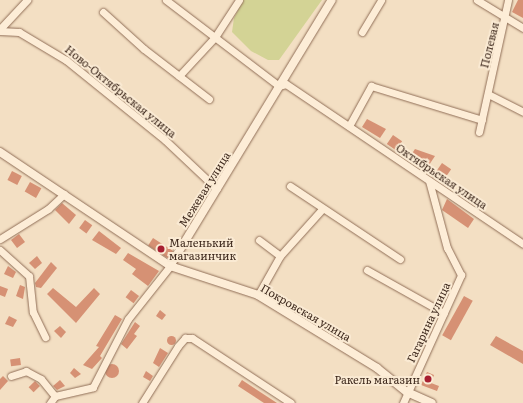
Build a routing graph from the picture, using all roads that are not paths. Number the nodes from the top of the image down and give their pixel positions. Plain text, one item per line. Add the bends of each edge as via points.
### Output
1 (27, 0) edge
2 (166, 0) edge
3 (239, 0) edge
4 (332, 0) edge
5 (380, 0) edge
6 (477, 0) edge
7 (508, 0) edge
8 (103, 12) dead end
9 (507, 19) junction
10 (523, 28) edge
11 (0, 30) edge
12 (362, 32) dead end
13 (215, 37) junction
14 (179, 76) junction
15 (284, 85) junction
16 (488, 94) junction
17 (209, 99) dead end
18 (523, 112) edge
19 (482, 120) junction
20 (348, 126) junction
21 (479, 132) dead end
22 (0, 152) edge
23 (429, 182) junction
24 (290, 186) dead end
25 (217, 189) junction
26 (64, 194) junction
27 (323, 208) junction
28 (0, 239) edge
29 (259, 240) dead end
30 (523, 244) edge
31 (0, 250) edge
32 (280, 256) junction
33 (400, 259) dead end
34 (170, 266) junction
35 (367, 270) dead end
36 (258, 295) junction
37 (444, 313) junction
38 (44, 337) dead end
39 (11, 376) dead end
40 (407, 392) junction
41 (55, 396) junction
42 (50, 403) edge
43 (142, 403) edge
44 (291, 403) edge
45 (403, 403) edge
46 (432, 403) edge

1 - 11 street
2 - 13 street, Октябрьская улица
3 - 13 street
4 - 15 street, Межевая улица
5 - 12 street
6 - 9 street
7 - 9 street, Полевая
8 - 14 street
9 - 10 street
9 - 16 street, Полевая
11 - 25 street, Ново-Октябрьская улица via 19,32 66,60 165,140
13 - 14 street
13 - 15 street, Октябрьская улица via 279,86
14 - 17 street
15 - 20 street, Октябрьская улица
15 - 25 street, Межевая улица
16 - 18 street
16 - 19 street, Полевая
19 - 20 street via 371,86
19 - 21 street, Полевая
20 - 23 street, Октябрьская улица
22 - 26 street, Покровская улица
23 - 30 street, Октябрьская улица
23 - 37 street, Гагарина улица via 447,248 461,275
24 - 27 street
25 - 34 street, Межевая улица
26 - 28 street via 48,209
26 - 34 street, Покровская улица
27 - 32 street
27 - 33 street
29 - 32 street
31 - 38 street via 28,276 33,312
32 - 36 street
34 - 36 street, Покровская улица
34 - 41 street, Межевая улица via 128,319 93,387
35 - 37 street
36 - 40 street, Покровская улица via 376,368
37 - 40 street, Гагарина улица
39 - 41 street via 26,371 41,378
40 - 45 street, Гагарина улица
40 - 46 street, Покровская улица
41 - 42 street
43 - 44 street via 178,346 186,338 192,338

